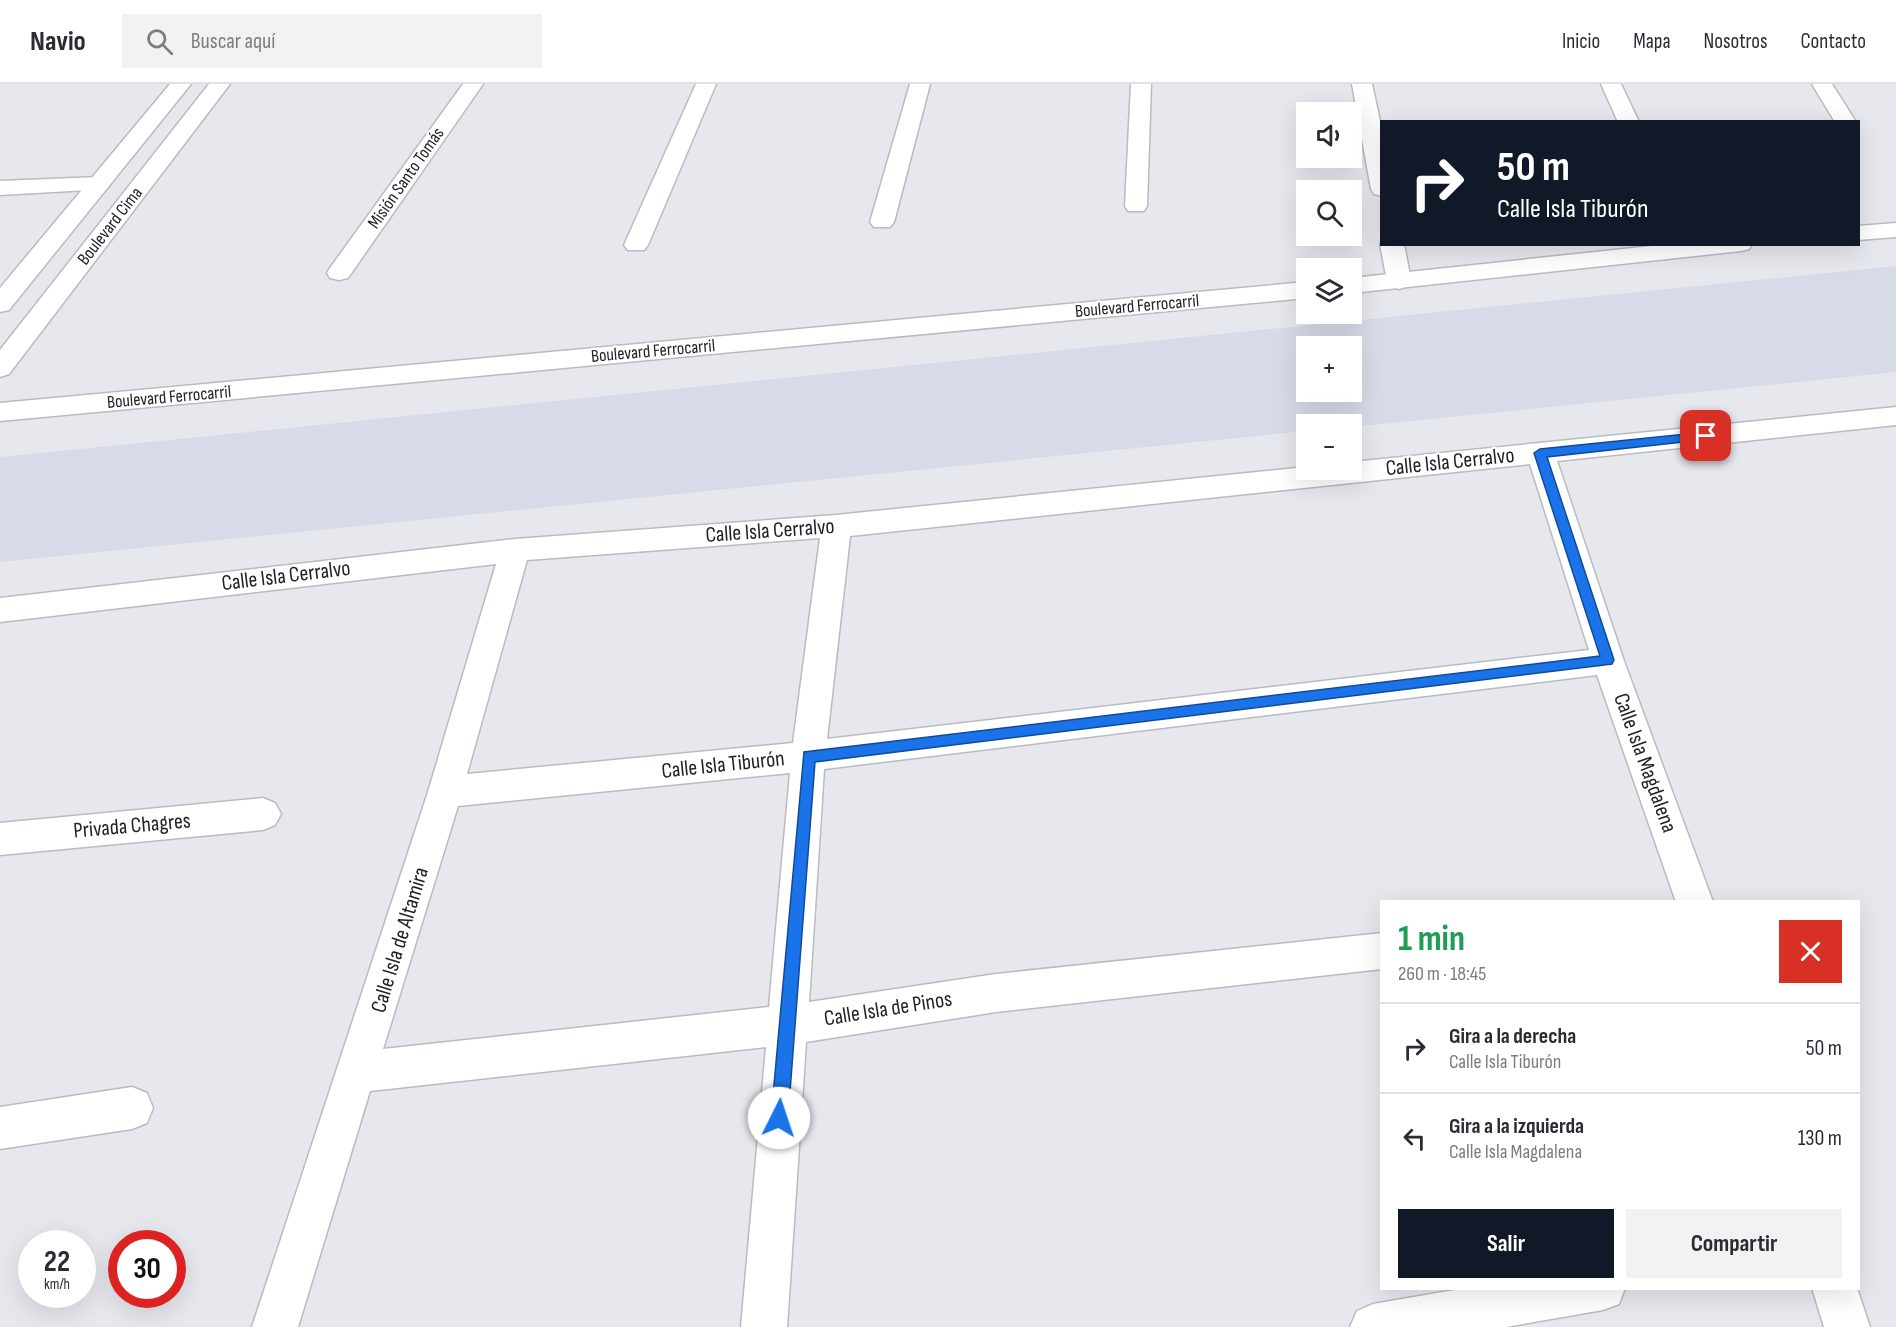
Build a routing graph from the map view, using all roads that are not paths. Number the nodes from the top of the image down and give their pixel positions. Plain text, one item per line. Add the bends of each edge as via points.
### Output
1 (182, 84) edge
2 (220, 84) edge
3 (473, 84) edge
4 (706, 84) edge
5 (920, 84) edge
6 (1141, 84) edge
7 (1362, 84) edge
8 (1611, 84) edge
9 (1822, 84) edge
10 (1628, 120) edge
11 (1845, 120) edge
12 (1380, 178) edge
13 (99, 184) junction
14 (0, 189) edge
15 (1136, 206) dead end
16 (882, 222) dead end
17 (1896, 230) edge
18 (1860, 233) edge
19 (636, 245) dead end
20 (1392, 246) edge
21 (1720, 246) edge
22 (339, 273) dead end
23 (1399, 281) junction
24 (1362, 285) edge
25 (1296, 291) edge
26 (0, 304) edge
27 (0, 368) edge
28 (0, 412) edge
29 (1896, 416) edge
30 (1540, 453) junction
31 (836, 526) junction
32 (515, 550) junction
33 (0, 609) edge
34 (1608, 660) junction
35 (808, 756) junction
36 (446, 792) junction
37 (263, 814) dead end
38 (0, 839) edge
39 (1694, 900) edge
40 (1380, 951) edge
41 (786, 1024) junction
42 (358, 1072) junction
43 (132, 1108) dead end
44 (0, 1128) edge
45 (1591, 1290) edge
46 (1835, 1290) edge
47 (275, 1327) edge
48 (764, 1327) edge
49 (1373, 1327) edge
50 (1847, 1327) edge

1 - 13 street, Boulevard Cima
2 - 27 street, Boulevard Cima
3 - 22 street, Misión Santo Tomás
4 - 19 street
5 - 16 street
6 - 15 street
7 - 12 street
8 - 10 street
9 - 11 street
13 - 14 street
13 - 26 street, Boulevard Cima
17 - 18 street
20 - 23 street
21 - 23 street
23 - 24 street
25 - 28 street, Boulevard Ferrocarril
29 - 30 street, Calle Isla Cerralvo
30 - 31 street, Calle Isla Cerralvo
30 - 34 street, Calle Isla Magdalena
31 - 32 street, Calle Isla Cerralvo
31 - 35 street
32 - 33 street, Calle Isla Cerralvo
32 - 36 street, Calle Isla de Altamira
34 - 35 street, Calle Isla Tiburón
34 - 39 street, Calle Isla Magdalena
35 - 36 street, Calle Isla Tiburón
35 - 41 street
36 - 42 street, Calle Isla de Altamira
37 - 38 street, Privada Chagres
40 - 41 street, Calle Isla de Pinos via 996,993
41 - 42 street, Calle Isla de Pinos
41 - 48 street
42 - 47 street, Calle Isla de Altamira
43 - 44 street
45 - 49 street
46 - 50 street

